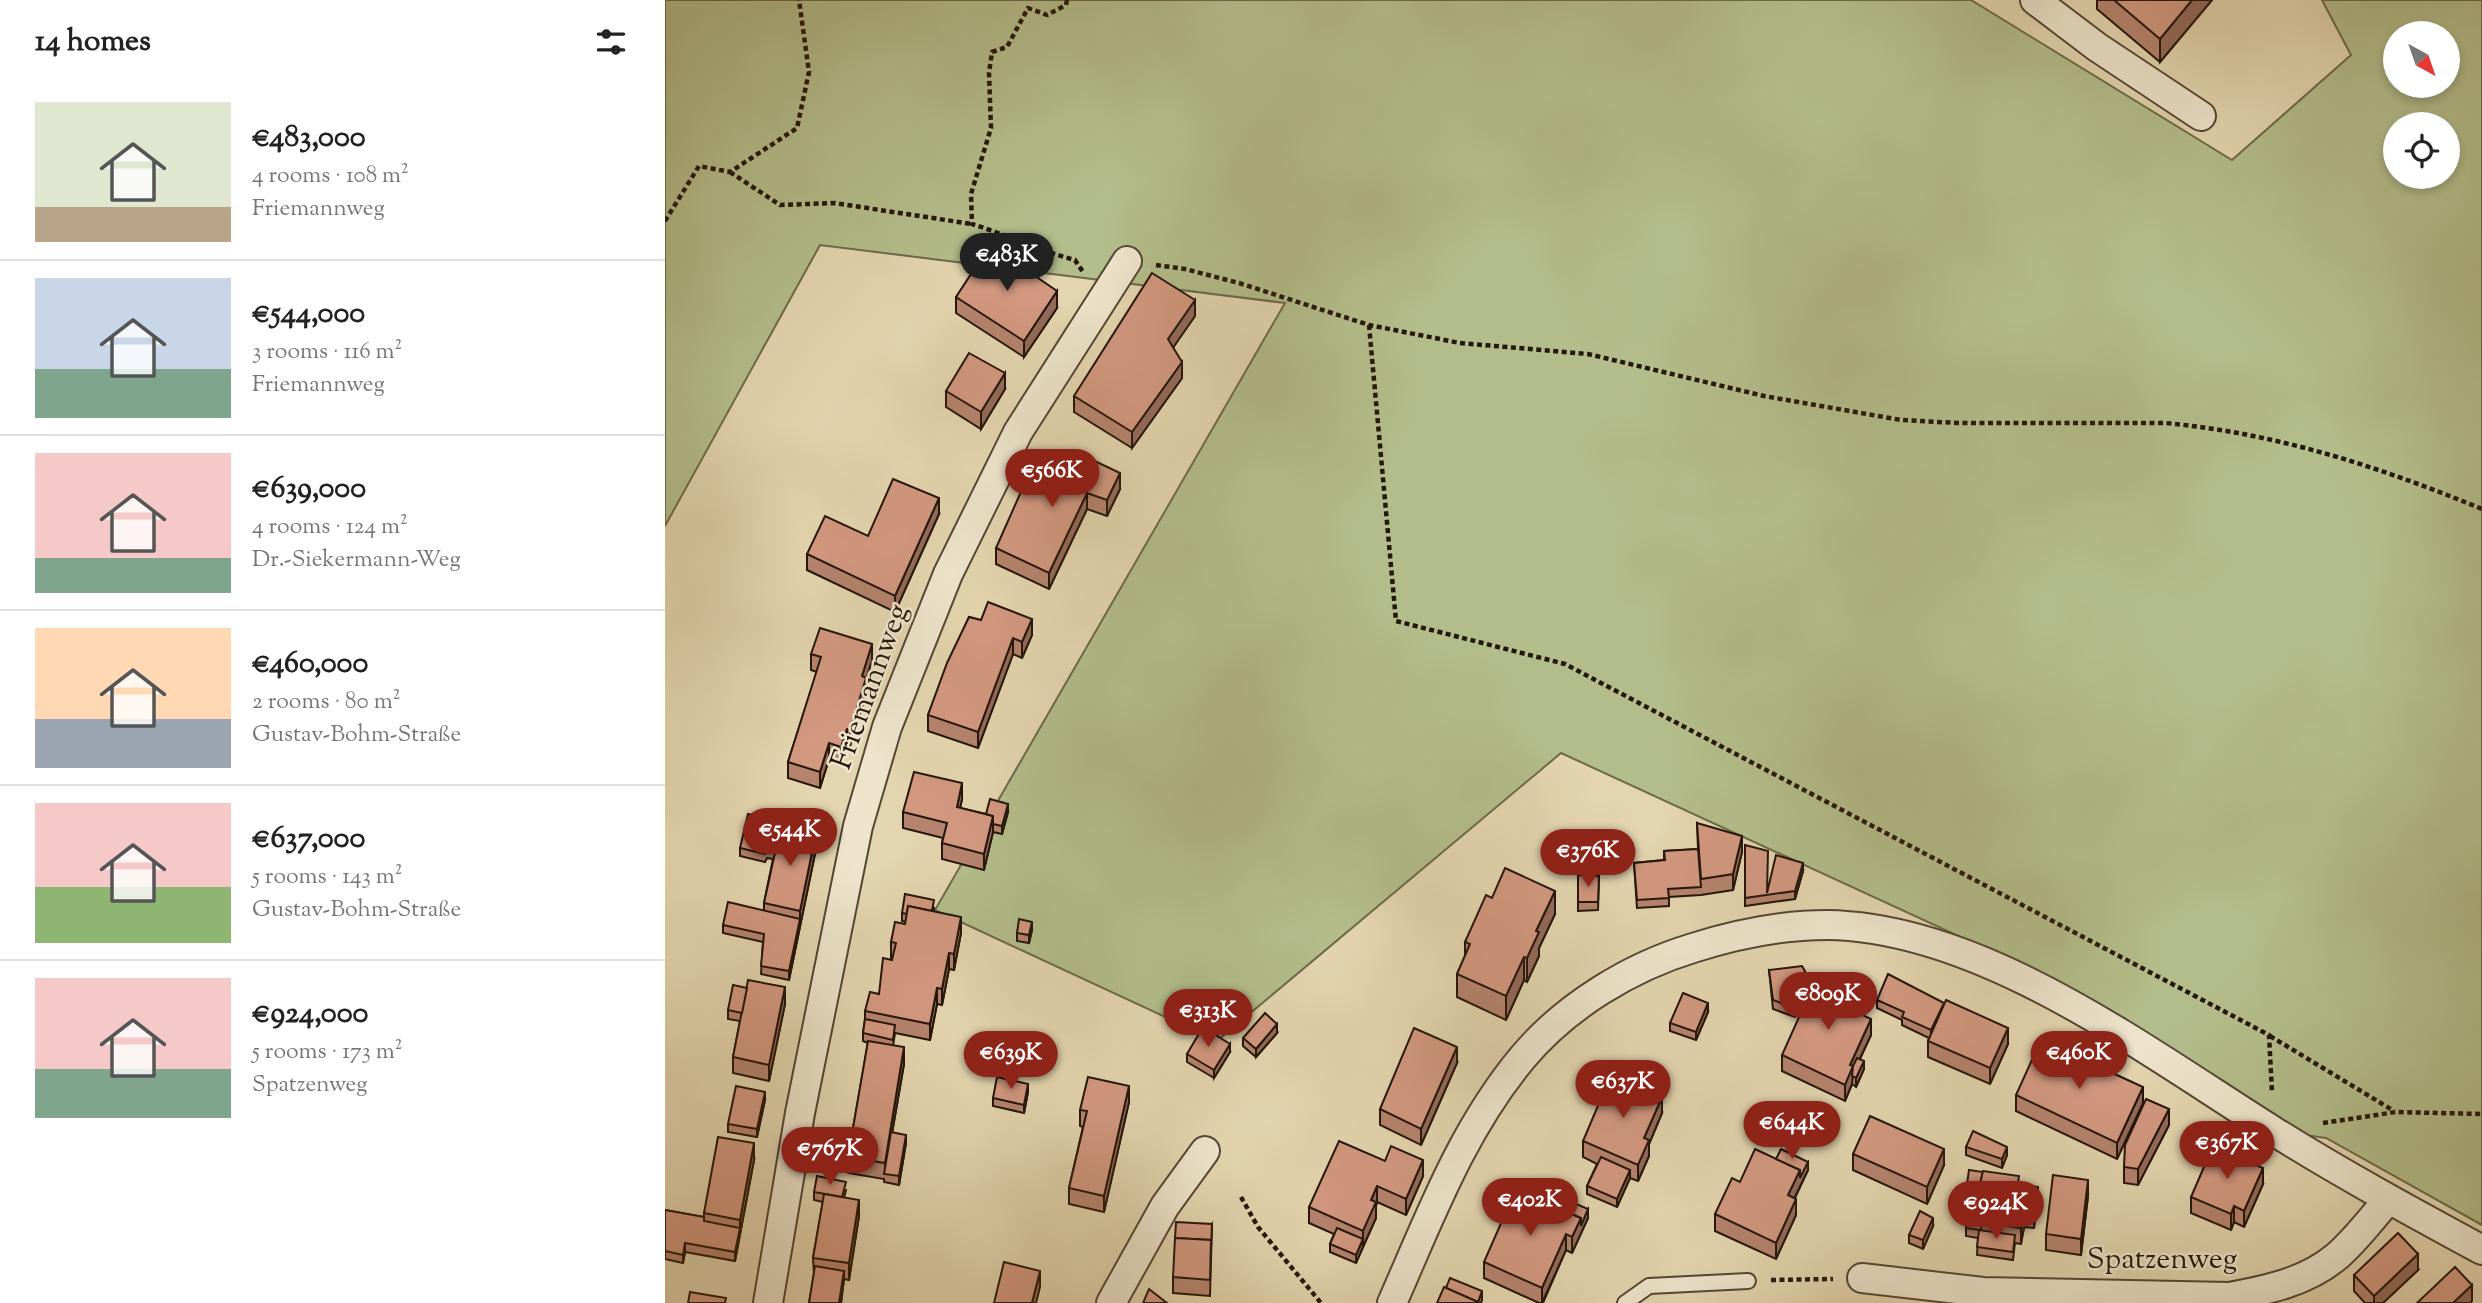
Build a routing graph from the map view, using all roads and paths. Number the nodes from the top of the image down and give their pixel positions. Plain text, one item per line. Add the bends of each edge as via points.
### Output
1 (799, 0) edge
2 (1067, 0) edge
3 (2035, 0) edge
4 (2201, 116) dead end
5 (730, 172) junction
6 (665, 221) edge
7 (972, 224) junction
8 (1127, 261) joint
9 (1101, 302) junction
10 (1370, 325) junction
11 (2482, 509) edge
12 (2269, 1035) junction
13 (2396, 1112) junction
14 (2482, 1114) edge
15 (2274, 1131) junction
16 (1205, 1151) dead end
17 (1241, 1197) dead end
18 (2388, 1200) junction
19 (2482, 1250) edge
20 (1861, 1278) joint
21 (1787, 1280) dead end
22 (1748, 1281) dead end
23 (768, 1303) edge
24 (1111, 1303) edge
25 (1321, 1303) edge
26 (1392, 1303) edge
27 (1625, 1303) edge

1 - 5 path via 809,72 797,128
2 - 7 path via 1047,15 1028,8 1007,47 992,52 991,128 971,194
3 - 4 street
5 - 6 path via 699,166
5 - 7 path via 780,205 834,203
7 - 9 path via 1075,260
8 - 9 street, Friemannweg
8 - 10 path via 1226,279
9 - 23 street, Friemannweg via 1018,432 948,575 887,727 859,826 800,1113
10 - 11 path via 1460,343 1588,354 1752,394 1901,420 2165,423 2237,432 2376,468
10 - 12 path via 1396,621 1565,664
12 - 13 path
12 - 15 path
13 - 14 path
13 - 15 path
15 - 18 street
15 - 26 street via 2061,1000 1939,945 1829,925 1754,931 1668,956 1632,973 1560,1021 1525,1055 1469,1133
16 - 24 street via 1165,1206
17 - 25 path via 1258,1227
18 - 19 street
18 - 20 street, Spatzenweg via 2336,1257 2303,1278 2229,1297 1983,1292
20 - 21 path
22 - 27 lane via 1649,1286

